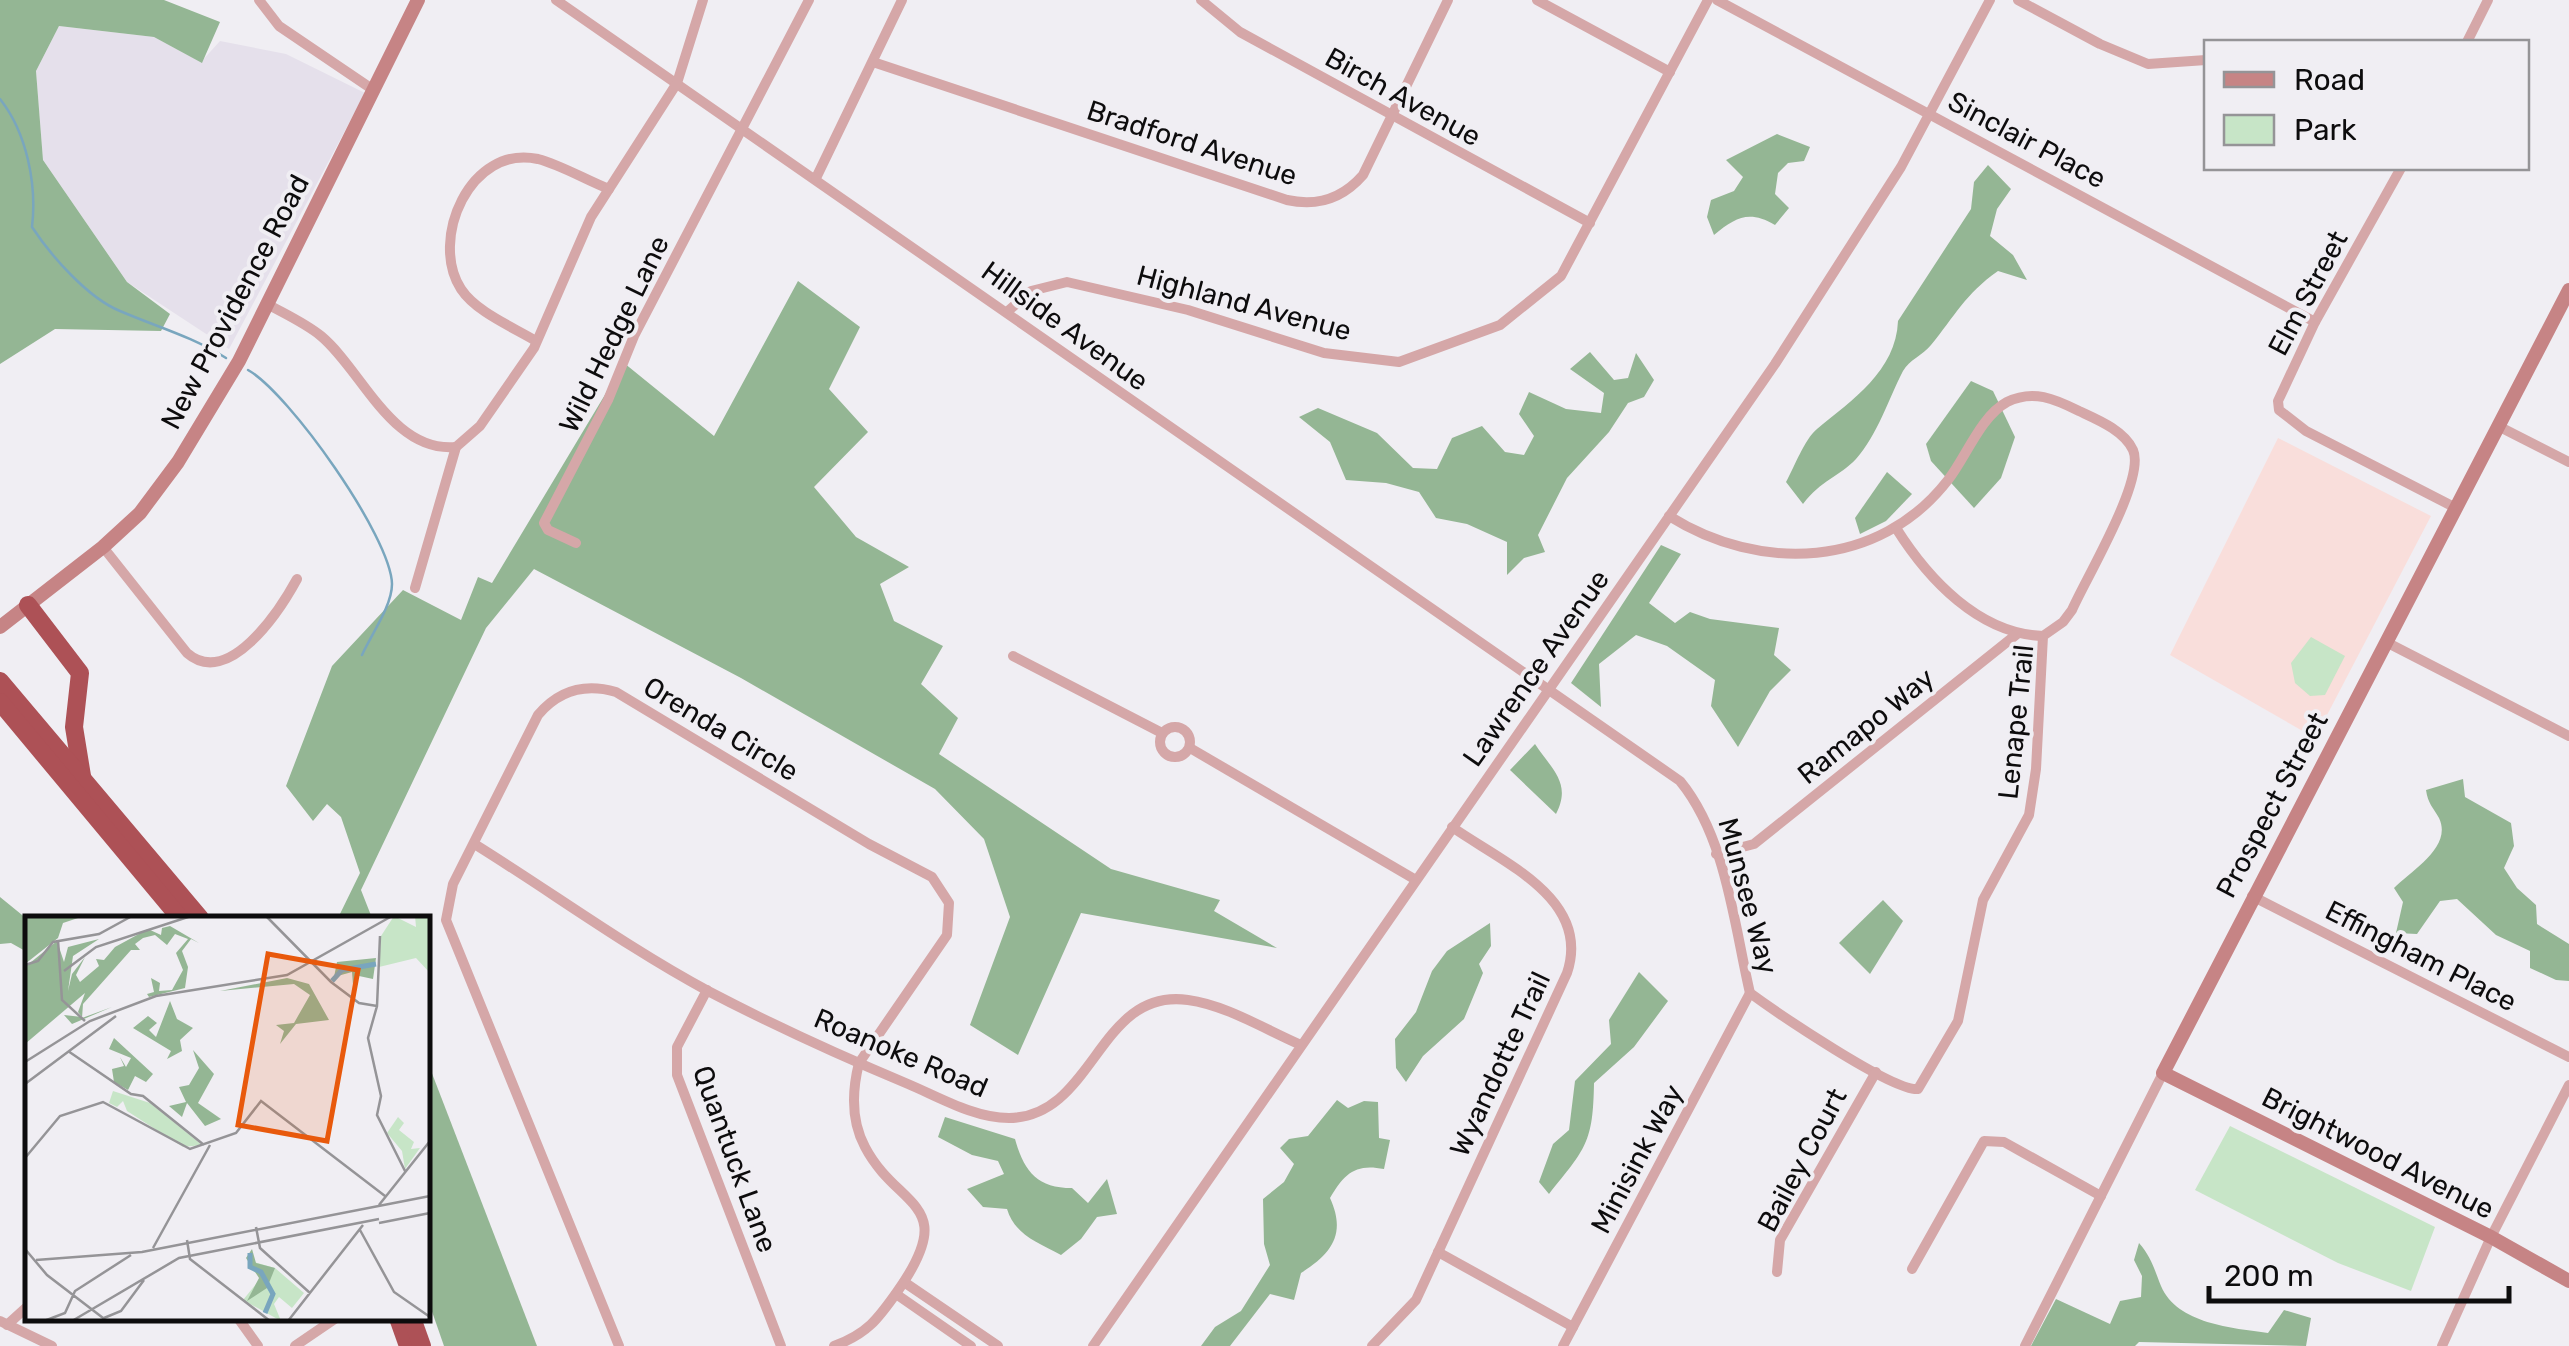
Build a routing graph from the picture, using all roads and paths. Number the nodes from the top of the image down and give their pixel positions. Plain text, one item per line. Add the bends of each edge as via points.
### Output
1 (259, 0) edge
2 (418, 0) edge
3 (556, 0) edge
4 (703, 0) edge
5 (808, 0) edge
6 (902, 0) edge
7 (1201, 0) edge
8 (1448, 0) edge
9 (1538, 0) edge
10 (1708, 0) edge
11 (1717, 0) edge
12 (1990, 0) edge
13 (2018, 0) edge
14 (2488, 0) edge
15 (2467, 40) edge
16 (2204, 60) edge
17 (873, 62) junction
18 (1670, 72) junction
19 (677, 83) junction
20 (372, 89) junction
21 (1930, 113) junction
22 (1389, 116) junction
23 (744, 132) junction
24 (2400, 170) edge
25 (816, 178) junction
26 (608, 189) junction
27 (1590, 224) junction
28 (2569, 290) edge
29 (267, 304) junction
30 (1008, 311) junction
31 (2315, 322) junction
32 (536, 341) junction
33 (2498, 426) junction
34 (456, 447) junction
35 (2569, 462) edge
36 (2454, 507) junction
37 (1669, 516) junction
38 (1896, 528) junction
39 (576, 543) dead end
40 (103, 547) junction
41 (297, 580) dead end
42 (415, 588) dead end
43 (28, 605) junction
44 (0, 627) edge
45 (2017, 634) junction
46 (2043, 636) junction
47 (2386, 642) junction
48 (1013, 656) dead end
49 (0, 681) edge
50 (1550, 687) junction
51 (0, 702) edge
52 (1162, 734) junction
53 (2569, 736) edge
54 (1190, 748) junction
55 (82, 776) junction
56 (1452, 827) junction
57 (476, 845) junction
58 (1716, 854) junction
59 (1416, 880) junction
60 (2252, 896) junction
61 (178, 916) edge
62 (198, 916) edge
63 (706, 990) junction
64 (1750, 993) junction
65 (1301, 1045) junction
66 (2569, 1057) edge
67 (858, 1063) junction
68 (1876, 1072) junction
69 (2163, 1074) junction
70 (2569, 1085) edge
71 (1921, 1088) joint
72 (2101, 1196) junction
73 (2491, 1237) junction
74 (1438, 1252) junction
75 (1912, 1268) dead end
76 (1777, 1272) dead end
77 (2569, 1281) edge
78 (904, 1282) junction
79 (896, 1294) junction
80 (25, 1308) edge
81 (240, 1321) edge
82 (328, 1321) edge
83 (399, 1321) edge
84 (413, 1321) edge
85 (3, 1323) edge
86 (1573, 1327) junction
87 (52, 1346) edge
88 (258, 1346) edge
89 (294, 1346) edge
90 (408, 1346) edge
91 (422, 1346) edge
92 (618, 1346) edge
93 (781, 1346) edge
94 (834, 1346) edge
95 (971, 1346) edge
96 (998, 1346) edge
97 (1094, 1346) edge
98 (1372, 1346) edge
99 (1563, 1346) edge
100 (2025, 1346) edge
101 (2442, 1346) edge

1 - 20 street via 278,26
2 - 20 street, New Providence Road
3 - 19 street, Hillside Avenue
4 - 19 street
5 - 23 street
6 - 17 street
7 - 22 street, Birch Avenue via 1240,32
8 - 22 street, Bradford Avenue
9 - 18 street
10 - 18 street, Highland Avenue
11 - 21 street, Sinclair Place
12 - 21 street, Lawrence Avenue
13 - 16 street via 2148,64
14 - 15 street
17 - 22 street, Bradford Avenue via 1308,204 1354,186
17 - 25 street
18 - 27 street, Highland Avenue
19 - 23 street, Hillside Avenue
19 - 26 street
20 - 29 street, New Providence Road
21 - 31 street, Sinclair Place
21 - 37 street, Lawrence Avenue via 1774,364
22 - 27 street, Birch Avenue
23 - 25 street, Hillside Avenue
23 - 39 street, Wild Hedge Lane via 634,336 544,523
24 - 31 street, Elm Street
25 - 30 street, Hillside Avenue
26 - 32 street
26 - 32 street via 536,159 519,160 480,179 454,215 448,256 460,287
27 - 30 street, Highland Avenue via 1560,276 1522,311 1477,337 1399,362 1324,353 1084,284 1044,285
28 - 33 street, Prospect Street
29 - 34 street via 322,337 399,425
29 - 40 street, New Providence Road via 178,462
30 - 50 street, Hillside Avenue via 1086,372
31 - 36 street, Elm Street via 2278,400 2283,418
32 - 34 street via 480,426
33 - 35 street
33 - 36 street, Prospect Street
34 - 42 street
36 - 47 street, Prospect Street
37 - 38 street via 1719,542 1772,554 1838,551
37 - 50 street, Lawrence Avenue
38 - 45 street via 1943,588
38 - 46 street, Lenape Trail via 1948,480 1997,410 2030,394 2052,398 2116,431 2135,453 2133,481 2072,610
40 - 41 street via 188,653 205,664 229,661
40 - 43 street, New Providence Road
43 - 44 street, New Providence Road
43 - 55 highway via 80,673 74,727
45 - 46 street
45 - 58 street, Ramapo Way via 1754,844
46 - 71 street, Lenape Trail via 2029,815 1983,900 1958,1021
47 - 53 street
47 - 60 street, Prospect Street
48 - 52 street
49 - 55 highway
50 - 56 street, Lawrence Avenue
50 - 58 street, Munsee Way via 1680,780 1704,816
51 - 61 highway
52 - 54 street via 1181,727
52 - 54 street via 1169,756
54 - 59 street
55 - 62 highway
56 - 59 street, Lawrence Avenue
56 - 74 street, Wyandotte Trail via 1551,896 1570,928 1572,951
57 - 63 street, Roanoke Road
57 - 67 street, Orenda Circle via 546,705 576,689 616,692 932,877 945,894 947,935
57 - 92 street, Orenda Circle via 448,898 449,934
58 - 64 street, Munsee Way
59 - 65 street, Lawrence Avenue
60 - 66 street, Effingham Place
60 - 69 street, Prospect Street
63 - 67 street, Roanoke Road
63 - 93 street, Quantuck Lane via 677,1047 676,1075
64 - 68 street, Munsee Way
64 - 86 street, Minisink Way
65 - 67 street, Roanoke Road via 1203,1002 1159,1001 1121,1022 1065,1096 1034,1114 1008,1118 981,1114
65 - 97 street, Lawrence Avenue
67 - 78 street via 854,1112 864,1146 920,1215 920,1254
68 - 71 street, Munsee Way via 1908,1090
68 - 76 street, Bailey Court via 1780,1240
69 - 72 street, Prospect Street
69 - 73 street, Brightwood Avenue
70 - 73 street
72 - 75 street via 2004,1142 1984,1141
72 - 100 street, Prospect Street
73 - 77 street, Brightwood Avenue
73 - 101 street
74 - 86 street
74 - 98 street, Wyandotte Trail via 1416,1300
78 - 79 street
78 - 96 street
79 - 94 street via 865,1333
79 - 95 street
80 - 85 street
81 - 88 street
82 - 89 street
83 - 90 highway
84 - 91 highway
85 - 87 street
86 - 99 street, Minisink Way

